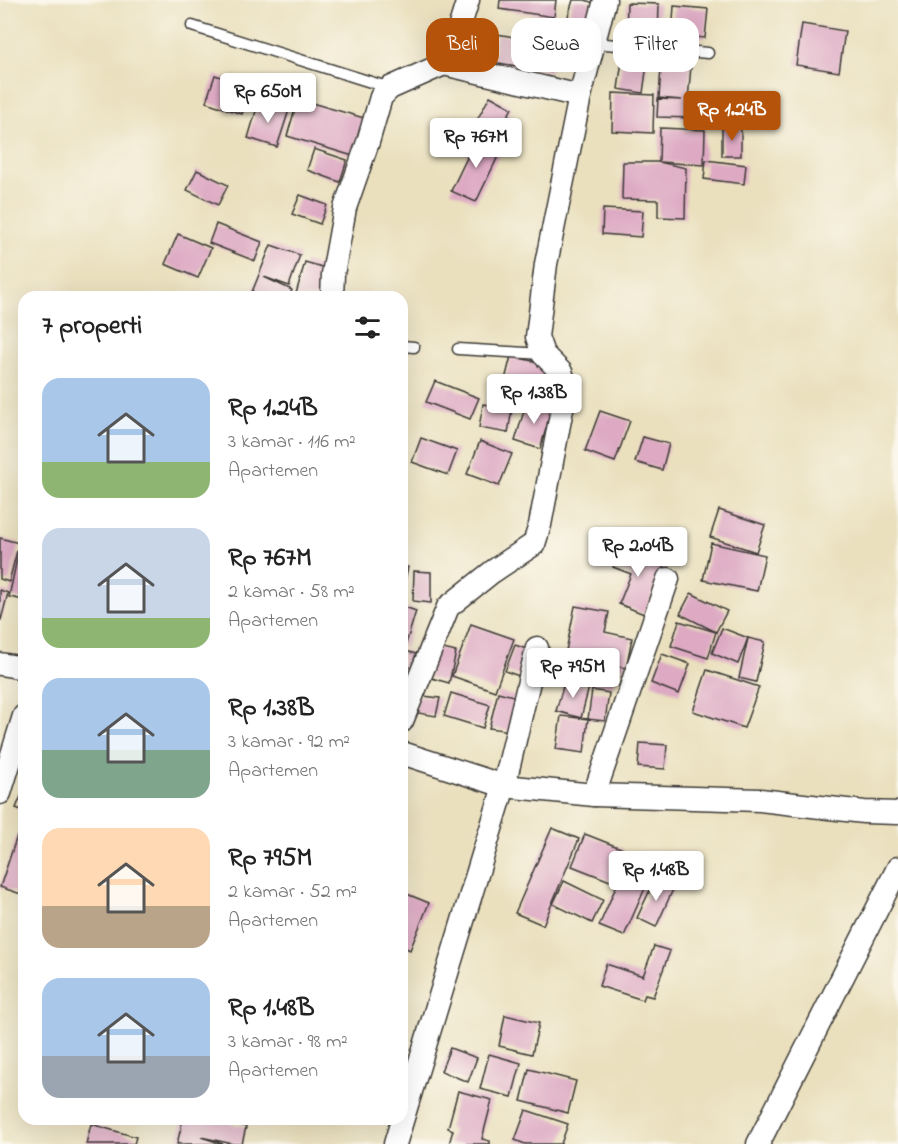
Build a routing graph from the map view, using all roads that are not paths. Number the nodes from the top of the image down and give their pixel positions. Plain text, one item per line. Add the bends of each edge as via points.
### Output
1 (468, 0) edge
2 (605, 0) edge
3 (462, 18) edge
4 (600, 18) edge
5 (192, 26) dead end
6 (601, 44) edge
7 (708, 53) dead end
8 (426, 72) edge
9 (478, 72) edge
10 (586, 72) edge
11 (390, 88) junction
12 (580, 96) junction
13 (332, 291) edge
14 (408, 346) edge
15 (414, 347) dead end
16 (458, 349) dead end
17 (543, 354) junction
18 (668, 579) dead end
19 (537, 648) dead end
20 (0, 664) edge
21 (18, 667) edge
22 (408, 706) edge
23 (18, 735) edge
24 (408, 755) edge
25 (504, 786) junction
26 (0, 793) edge
27 (594, 795) junction
28 (898, 813) edge
29 (898, 868) edge
30 (408, 1098) edge
31 (400, 1125) edge
32 (394, 1144) edge
33 (758, 1144) edge

1 - 3 street
2 - 4 street
5 - 11 lane
6 - 7 lane
8 - 11 street
9 - 12 street
10 - 12 street
11 - 13 street via 381,97 345,208
12 - 17 street via 546,264 537,337
14 - 15 lane
16 - 17 lane
17 - 22 street via 561,372 565,393 534,544 448,607
18 - 27 street
19 - 25 street
20 - 21 street
23 - 26 street
24 - 25 street
25 - 27 street
25 - 30 street
27 - 28 street via 760,800
29 - 33 street
31 - 32 street

